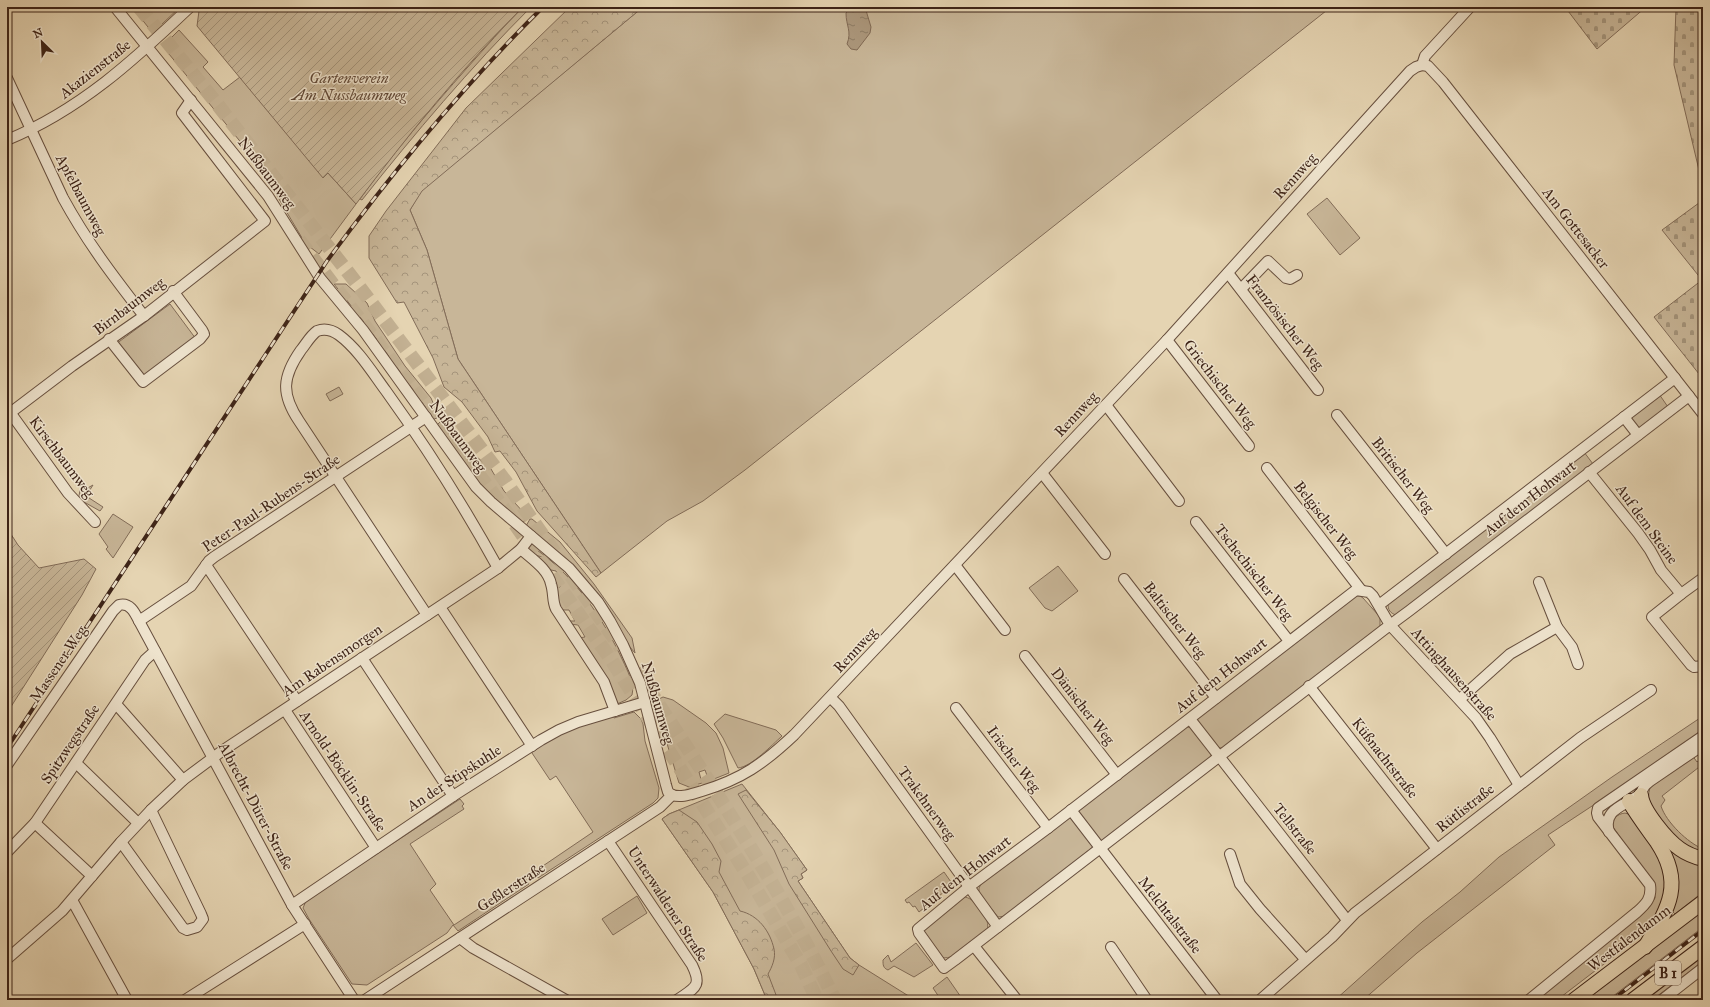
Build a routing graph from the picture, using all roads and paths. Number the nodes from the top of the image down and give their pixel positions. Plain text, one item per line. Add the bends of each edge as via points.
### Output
1 (115, 7) edge
2 (190, 7) edge
3 (1470, 7) edge
4 (148, 46) junction
5 (1422, 65) junction
6 (7, 78) edge
7 (191, 100) junction
8 (31, 130) junction
9 (7, 140) edge
10 (265, 221) joint
11 (1228, 273) junction
12 (1297, 275) dead end
13 (1241, 289) junction
14 (173, 292) junction
15 (144, 316) junction
16 (110, 339) junction
17 (1167, 340) junction
18 (1674, 378) junction
19 (1318, 390) dead end
20 (1689, 396) junction
21 (1106, 405) junction
22 (9, 410) edge
23 (1703, 414) edge
24 (1337, 415) dead end
25 (426, 417) junction
26 (1624, 417) junction
27 (411, 426) junction
28 (1638, 434) junction
29 (1249, 446) dead end
30 (1267, 468) dead end
31 (1589, 472) junction
32 (1042, 473) junction
33 (335, 476) junction
34 (1179, 500) dead end
35 (95, 522) dead end
36 (1196, 522) dead end
37 (531, 536) junction
38 (521, 549) junction
39 (1105, 554) dead end
40 (1446, 554) junction
41 (955, 565) junction
42 (206, 566) junction
43 (498, 568) junction
44 (1703, 578) edge
45 (1124, 579) dead end
46 (1539, 582) dead end
47 (1360, 590) junction
48 (1681, 594) junction
49 (1379, 605) junction
50 (440, 607) junction
51 (427, 615) junction
52 (140, 621) junction
53 (1390, 624) junction
54 (1557, 627) junction
55 (1005, 630) dead end
56 (1289, 641) junction
57 (155, 651) junction
58 (1025, 656) dead end
59 (362, 658) junction
60 (1578, 664) dead end
61 (1703, 666) edge
62 (1309, 686) junction
63 (1652, 690) dead end
64 (831, 698) junction
65 (1216, 698) junction
66 (1460, 699) junction
67 (297, 701) junction
68 (644, 702) junction
69 (116, 704) junction
70 (956, 708) dead end
71 (285, 710) junction
72 (615, 711) junction
73 (1190, 719) junction
74 (1703, 736) edge
75 (1703, 745) edge
76 (532, 746) junction
77 (1219, 756) junction
78 (214, 757) junction
79 (76, 763) junction
80 (7, 765) edge
81 (1117, 775) junction
82 (183, 780) junction
83 (1519, 785) junction
84 (1633, 794) junction
85 (672, 795) junction
86 (453, 796) junction
87 (151, 810) junction
88 (1071, 810) junction
89 (35, 823) junction
90 (138, 823) junction
91 (1048, 828) junction
92 (608, 841) junction
93 (121, 842) junction
94 (376, 848) junction
95 (1100, 848) junction
96 (1437, 849) junction
97 (7, 852) edge
98 (1230, 854) dead end
99 (1703, 859) edge
100 (92, 876) junction
101 (970, 886) junction
102 (72, 900) junction
103 (1703, 902) edge
104 (292, 905) junction
105 (1347, 920) junction
106 (305, 924) junction
107 (998, 927) junction
108 (460, 938) junction
109 (974, 946) junction
110 (1645, 947) junction
111 (1703, 947) edge
112 (1111, 948) dead end
113 (7, 959) edge
114 (1305, 959) junction
115 (1703, 968) edge
116 (127, 1000) edge
117 (185, 1000) edge
118 (354, 1000) edge
119 (365, 1000) edge
120 (566, 1000) edge
121 (677, 1000) edge
122 (1017, 1000) edge
123 (1147, 1000) edge
124 (1217, 1000) edge
125 (1260, 1000) edge
126 (1529, 1000) edge
127 (1574, 1000) edge
128 (1633, 1000) edge
129 (1662, 1000) edge

1 - 4 street, Nußbaumweg
2 - 4 street, Akazienstraße
3 - 5 street, Rennweg via 1424,58
4 - 7 street, Nußbaumweg
4 - 8 street, Akazienstraße via 84,99
5 - 11 street, Rennweg via 1410,71
5 - 18 street, Am Gottesacker via 1428,66 1443,82
6 - 8 street, Apfelbaumweg
7 - 10 street, Nußbaumweg via 182,113
7 - 25 street, Nußbaumweg via 268,196 320,278
8 - 9 street, Akazienstraße
8 - 15 street, Apfelbaumweg via 63,198 90,244
10 - 14 street, Birnbaumweg
11 - 13 street, Französischer Weg
11 - 17 street, Rennweg
12 - 13 street via 1290,279 1286,278 1268,261
13 - 19 street, Französischer Weg
14 - 15 street, Birnbaumweg
14 - 16 street via 204,334 143,382
15 - 16 street, Birnbaumweg
16 - 22 street, Birnbaumweg
17 - 21 street, Rennweg
17 - 29 street, Griechischer Weg
18 - 20 street, Am Gottesacker
18 - 26 street, Auf dem Hohwart
20 - 23 street, Am Gottesacker
20 - 28 street, Auf dem Hohwart
21 - 32 street, Rennweg
21 - 34 street
22 - 35 street, Kirschbaumweg via 68,493
24 - 40 street, Britischer Weg
25 - 27 street, Peter-Paul-Rubens-Straße
25 - 37 street, Nußbaumweg via 476,487
26 - 28 street
26 - 40 street, Auf dem Hohwart
27 - 33 street, Peter-Paul-Rubens-Straße
27 - 33 street via 372,372 344,339 328,330 322,329 314,333 291,364 287,374 286,393 294,413
27 - 43 street via 469,515
28 - 31 street, Auf dem Hohwart
30 - 47 street, Belgischer Weg
31 - 48 street, Auf dem Steine via 1638,533 1661,570
31 - 53 street, Auf dem Hohwart
32 - 39 street
32 - 41 street, Rennweg
33 - 42 street, Peter-Paul-Rubens-Straße via 214,557
33 - 51 street
36 - 56 street, Tschechischer Weg
37 - 38 street, Am Rabensmorgen
37 - 68 street, Nußbaumweg via 569,568 604,611 640,683
38 - 43 street, Am Rabensmorgen
38 - 72 street via 549,578 553,603 608,688
40 - 49 street, Auf dem Hohwart
41 - 55 street
41 - 64 street, Rennweg
42 - 52 street, Peter-Paul-Rubens-Straße via 191,586
42 - 67 street, Arnold-Böcklin-Straße
43 - 50 street, Am Rabensmorgen
44 - 48 street
45 - 65 street, Baltischer Weg
46 - 54 street
47 - 49 street via 1368,592
47 - 56 street, Auf dem Hohwart via 1350,593
48 - 61 street via 1652,617 1694,667
49 - 53 street
50 - 51 street, Am Rabensmorgen
50 - 76 street
51 - 59 street, Am Rabensmorgen
52 - 57 street, Albrecht-Dürer-Straße
52 - 80 street, Massener Weg via 126,604 116,607
53 - 62 street, Auf dem Hohwart
53 - 66 street, Attinghausenstraße
54 - 60 street via 1572,647
54 - 66 street via 1510,654
56 - 65 street, Auf dem Hohwart
57 - 69 street, Spitzwegstraße via 145,660
57 - 78 street, Albrecht-Dürer-Straße
58 - 81 street, Dänischer Weg
59 - 67 street, Am Rabensmorgen
59 - 86 street
62 - 77 street, Auf dem Hohwart
62 - 96 street, Küßnachtstraße
63 - 83 street, Rütlistraße via 1580,738
64 - 85 street, Rennweg via 785,744 754,769 713,788 682,797
64 - 101 street, Trakehnerweg
65 - 73 street, Auf dem Hohwart
66 - 83 street, Attinghausenstraße via 1490,738
67 - 71 street, Am Rabensmorgen
68 - 72 street, An der Stipskuhle
68 - 85 street, Nußbaumweg via 668,792
69 - 79 street, Spitzwegstraße
69 - 82 street
70 - 91 street, Irischer Weg
71 - 78 street, Am Rabensmorgen
71 - 94 street, Arnold-Böcklin-Straße
72 - 76 street, An der Stipskuhle via 559,730
73 - 77 street, Tellstraße
73 - 81 street, Auf dem Hohwart
74 - 84 street
75 - 84 street
76 - 86 street, An der Stipskuhle
77 - 95 street, Auf dem Hohwart
77 - 105 street, Tellstraße
78 - 82 street, Am Rabensmorgen
78 - 104 street, Albrecht-Dürer-Straße
79 - 89 street, Spitzwegstraße
79 - 90 street
81 - 88 street, Auf dem Hohwart
82 - 87 street, Am Rabensmorgen
83 - 96 street, Rütlistraße
84 - 99 highway via 1673,843 1681,850
84 - 110 highway via 1664,853 1672,887 1668,906
84 - 126 street via 1608,816 1607,826 1650,885 1649,898 1637,912
85 - 92 street, Geßlerstraße via 660,807
86 - 94 street, An der Stipskuhle
87 - 90 street, Am Rabensmorgen
87 - 93 street via 203,919 197,927 187,930 183,928
88 - 91 street, Auf dem Hohwart
88 - 95 street, Melchtalstraße
89 - 97 street, Spitzwegstraße
89 - 100 street
90 - 93 street, Am Rabensmorgen
91 - 101 street, Auf dem Hohwart
92 - 108 street, Geßlerstraße
92 - 121 street, Unterwaldener Straße via 698,976 693,989
93 - 100 street, Am Rabensmorgen
94 - 104 street, An der Stipskuhle
95 - 107 street, Auf dem Hohwart
95 - 124 street, Melchtalstraße
96 - 105 street, Rütlistraße
98 - 114 street via 1240,884
100 - 102 street, Am Rabensmorgen
101 - 107 street, Trakehnerweg
101 - 109 street, Auf dem Hohwart via 918,928 921,937 944,968
102 - 113 street, Am Rabensmorgen
102 - 116 street
103 - 110 highway, Westfalendamm / B 1
104 - 106 street, Albrecht-Dürer-Straße
105 - 114 street, Rütlistraße via 1332,937
106 - 117 street
106 - 118 street, Albrecht-Dürer-Straße
107 - 109 street, Auf dem Hohwart
108 - 119 street, Geßlerstraße
108 - 120 street via 473,948
109 - 122 street
110 - 127 highway, Westfalendamm / B 1
111 - 128 highway, B 1
112 - 123 street
114 - 125 street, Rütlistraße
115 - 129 street

